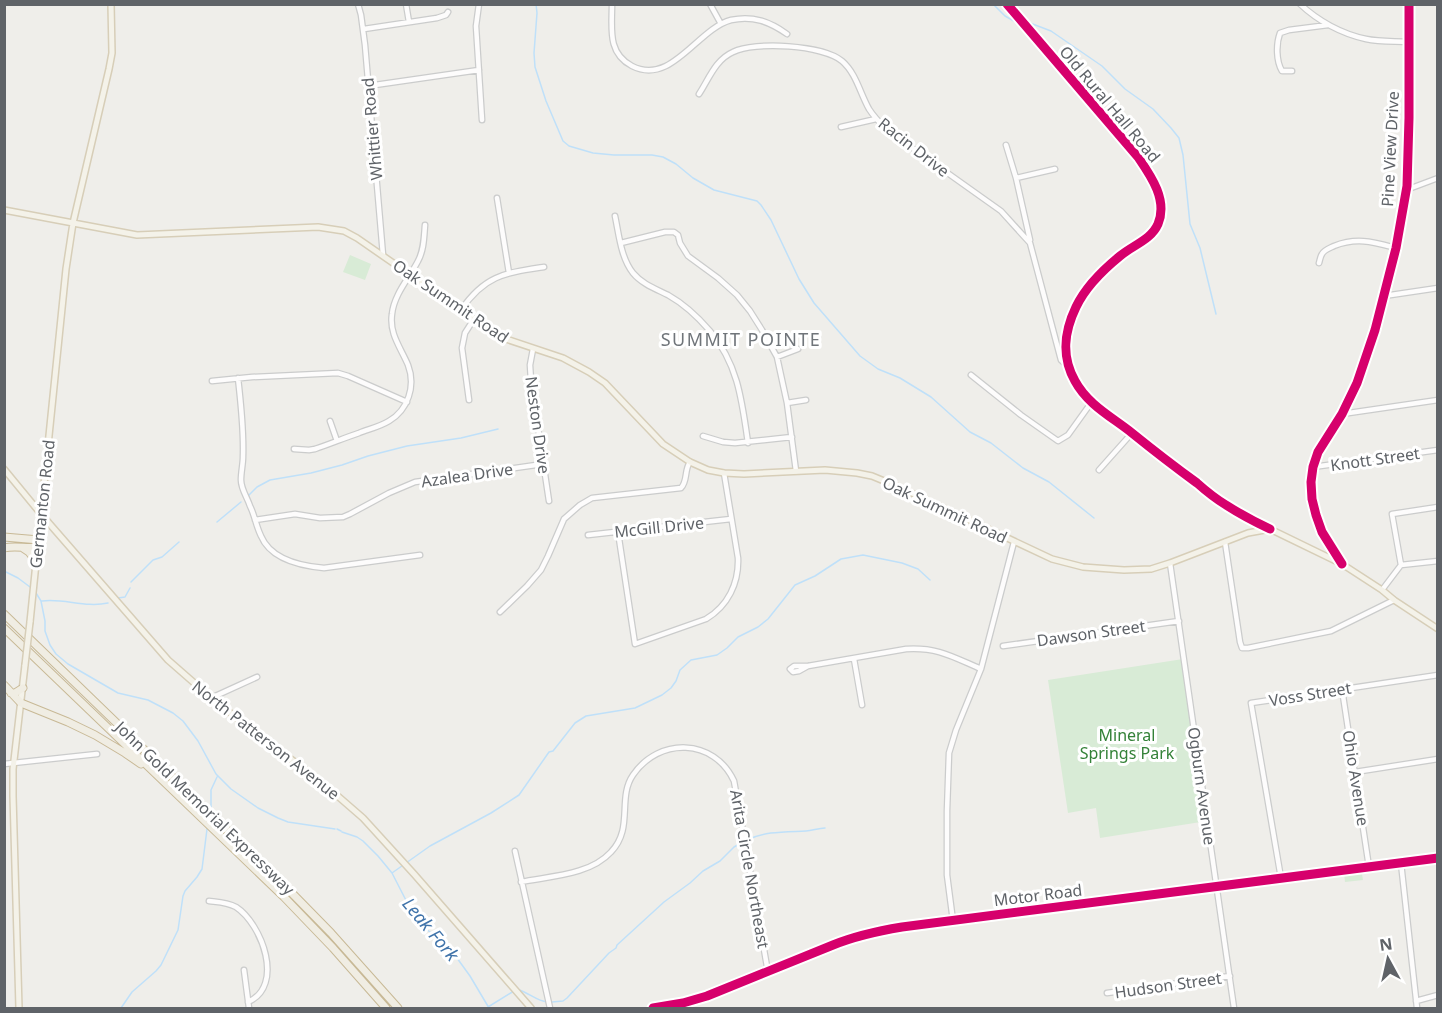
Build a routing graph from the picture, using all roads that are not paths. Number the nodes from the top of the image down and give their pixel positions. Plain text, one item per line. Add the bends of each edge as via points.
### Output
1 (111, 4) edge
2 (358, 4) edge
3 (406, 4) edge
4 (479, 4) edge
5 (612, 4) edge
6 (710, 4) edge
7 (1007, 4) edge
8 (1300, 4) edge
9 (1409, 4) edge
10 (448, 12) dead end
11 (409, 22) junction
12 (721, 24) junction
13 (1328, 25) junction
14 (364, 29) junction
15 (787, 34) dead end
16 (1409, 42) junction
17 (479, 70) junction
18 (1292, 71) dead end
19 (369, 86) junction
20 (699, 94) dead end
21 (876, 119) junction
22 (482, 120) dead end
23 (841, 127) dead end
24 (1006, 145) dead end
25 (1056, 169) dead end
26 (1016, 178) junction
27 (1437, 178) edge
28 (1406, 190) junction
29 (497, 198) dead end
30 (4, 210) edge
31 (615, 216) dead end
32 (73, 223) junction
33 (425, 225) dead end
34 (621, 243) junction
35 (1030, 243) junction
36 (1396, 248) junction
37 (383, 255) junction
38 (1318, 263) dead end
39 (544, 267) dead end
40 (509, 273) junction
41 (410, 274) junction
42 (1437, 288) edge
43 (1384, 296) junction
44 (461, 310) junction
45 (474, 319) junction
46 (533, 349) junction
47 (798, 349) dead end
48 (777, 357) junction
49 (1069, 367) junction
50 (971, 375) dead end
51 (238, 378) junction
52 (212, 381) dead end
53 (469, 400) dead end
54 (806, 400) dead end
55 (1437, 400) edge
56 (406, 402) junction
57 (787, 403) junction
58 (1091, 403) junction
59 (1342, 414) junction
60 (330, 421) dead end
61 (1132, 433) junction
62 (703, 436) dead end
63 (792, 436) junction
64 (337, 441) junction
65 (747, 443) junction
66 (294, 449) dead end
67 (1437, 450) edge
68 (690, 462) junction
69 (543, 464) junction
70 (1313, 467) junction
71 (4, 469) edge
72 (1099, 470) dead end
73 (796, 471) junction
74 (724, 473) junction
75 (549, 501) dead end
76 (1437, 507) edge
77 (41, 514) junction
78 (731, 519) junction
79 (255, 520) junction
80 (1270, 529) junction
81 (55, 531) junction
82 (618, 532) junction
83 (588, 535) dead end
84 (4, 537) edge
85 (39, 542) junction
86 (1014, 542) junction
87 (1225, 542) junction
88 (4, 548) edge
89 (23, 548) junction
90 (420, 555) dead end
91 (36, 561) junction
92 (1437, 561) edge
93 (1170, 563) junction
94 (1342, 564) junction
95 (1401, 565) junction
96 (1382, 590) junction
97 (1394, 600) junction
98 (500, 612) dead end
99 (4, 613) edge
100 (1179, 621) junction
101 (4, 628) edge
102 (1437, 629) edge
103 (1003, 646) dead end
104 (854, 659) junction
105 (808, 666) dead end
106 (981, 669) junction
107 (1437, 675) edge
108 (257, 677) dead end
109 (4, 685) edge
110 (22, 688) junction
111 (1342, 689) junction
112 (11, 693) junction
113 (212, 698) junction
114 (21, 703) junction
115 (862, 705) dead end
116 (97, 754) dead end
117 (1437, 759) edge
118 (14, 763) junction
119 (4, 764) edge
120 (1355, 772) junction
121 (162, 780) junction
122 (515, 851) dead end
123 (1437, 858) edge
124 (1401, 863) junction
125 (1369, 867) junction
126 (1281, 878) junction
127 (521, 882) junction
128 (1217, 887) junction
129 (209, 901) dead end
130 (953, 921) junction
131 (244, 970) dead end
132 (768, 972) junction
133 (1230, 976) junction
134 (1107, 993) dead end
135 (1437, 995) edge
136 (1416, 1001) junction
137 (248, 1002) junction
138 (19, 1008) edge
139 (249, 1008) edge
140 (386, 1008) edge
141 (398, 1008) edge
142 (531, 1008) edge
143 (550, 1008) edge
144 (654, 1008) edge
145 (1234, 1008) edge
146 (1417, 1008) edge

1 - 32 main road, Germanton Road via 112,53
2 - 14 street, Whittier Road
3 - 11 street
4 - 17 street
5 - 12 street via 613,44 629,64 644,70 665,67
6 - 12 street
7 - 49 street, Old Rural Hall Road via 1138,157 1160,199 1158,225 1097,278 1077,306 1066,334
8 - 13 street
9 - 16 street, Pine View Drive
10 - 11 street via 437,18
11 - 14 street
12 - 15 street via 749,18 766,21
13 - 16 street via 1368,40
13 - 18 street via 1280,33 1279,68
14 - 19 street, Whittier Road
16 - 28 street, Pine View Drive
17 - 19 street
17 - 22 street
19 - 37 street, Whittier Road
20 - 21 street, Racin Drive via 715,66 733,52 792,46 840,59
21 - 23 street
21 - 35 street, Racin Drive via 1001,211
24 - 26 street
25 - 26 street
26 - 35 street
27 - 28 street
28 - 36 street, Pine View Drive
29 - 40 street
30 - 32 main road, Oak Summit Road
31 - 34 street
32 - 37 main road, Oak Summit Road via 138,235 325,227 350,233
32 - 77 main road, Germanton Road
33 - 41 street via 423,250
34 - 48 street via 674,231 688,256 718,278 750,311
34 - 65 street via 633,273 682,304 718,341 737,380
35 - 49 street, Racin Drive via 1061,360
36 - 38 street via 1348,241 1327,249
36 - 43 street, Pine View Drive
37 - 41 main road, Oak Summit Road
39 - 40 street
40 - 44 street via 481,286
41 - 44 main road, Oak Summit Road
41 - 56 street via 391,316 395,340 410,373
42 - 43 street
43 - 59 street, Pine View Drive via 1365,363
44 - 45 main road, Oak Summit Road
45 - 46 main road, Oak Summit Road via 503,338
45 - 53 street via 462,348
46 - 68 main road, Oak Summit Road via 563,358 599,379 663,444
46 - 69 street, Neston Drive via 531,381
47 - 48 street
48 - 57 street
49 - 58 street, Old Rural Hall Road
50 - 58 street via 1059,441 1068,435
51 - 52 street
51 - 56 street via 338,373
51 - 79 street via 243,421 240,480
54 - 57 street
55 - 59 street
56 - 64 street via 386,423
57 - 63 street
58 - 61 street, Old Rural Hall Road
59 - 70 street, Pine View Drive
60 - 64 street
61 - 72 street
61 - 80 street, Old Rural Hall Road via 1224,504
62 - 65 street
63 - 65 street
63 - 73 street
64 - 66 street via 309,450
67 - 70 street, Knott Street
68 - 74 main road, Oak Summit Road
68 - 98 street via 681,488 592,498 570,513 562,522 541,570
69 - 75 street, Neston Drive
69 - 79 street, Azalea Drive via 415,482 343,517 295,514
70 - 94 street via 1316,515
71 - 77 main road, North Patterson Avenue
73 - 74 main road, Oak Summit Road
73 - 86 main road, Oak Summit Road via 872,476
74 - 78 street
76 - 95 street via 1392,514
77 - 81 main road, North Patterson Avenue
77 - 85 main road, Germanton Road
78 - 82 street, McGill Drive
78 - 82 street via 738,572 726,601 706,619 635,644
79 - 90 street via 262,540 274,553 311,567
80 - 87 main road, Oak Summit Road
80 - 94 main road, Old Rural Hall Road
81 - 85 main road via 45,530
81 - 113 main road, North Patterson Avenue via 168,660
82 - 83 street, McGill Drive
84 - 85 highway
85 - 89 highway
85 - 91 main road, Germanton Road
86 - 93 main road, Oak Summit Road via 1052,559 1083,567 1133,570
86 - 106 street
87 - 93 main road, Oak Summit Road
87 - 97 street via 1242,648 1331,631
88 - 89 highway
89 - 91 highway
91 - 110 main road, Germanton Road, bridge
92 - 95 street
93 - 100 street, Ogburn Avenue
94 - 96 main road, Old Rural Hall Road
95 - 96 street
96 - 97 main road, Old Rural Hall Road
97 - 102 main road, Old Rural Hall Road
99 - 141 highway, John Gold Memorial Expressway via 292,892
100 - 103 street, Dawson Street
100 - 128 street, Ogburn Avenue
101 - 121 highway, John Gold Memorial Expressway
104 - 105 street
104 - 106 street via 925,649
104 - 115 street
106 - 130 street via 948,759 947,875
107 - 111 street, Voss Street
108 - 113 street
109 - 112 highway
110 - 112 highway
110 - 114 main road, Germanton Road
111 - 120 street, Ohio Avenue
111 - 126 street, Voss Street via 1251,703
112 - 114 highway
113 - 142 main road, North Patterson Avenue via 363,818
114 - 118 main road, Germanton Road
114 - 121 highway via 95,735
116 - 118 street
117 - 120 street
118 - 119 street
118 - 138 main road, Germanton Road
120 - 125 street, Ohio Avenue
121 - 140 highway, John Gold Memorial Expressway via 308,922
122 - 127 street
123 - 124 street, Motor Road
124 - 125 street, Motor Road
124 - 136 street
125 - 126 street, Motor Road
126 - 128 street, Motor Road
127 - 132 street, Arita Circle Northeast via 580,871 600,863 620,840 626,791 638,768 666,750 702,750 720,761 734,781
127 - 143 street
128 - 130 street, Motor Road
128 - 133 street, Ogburn Avenue
129 - 137 street via 236,907 251,922 262,942 266,981 262,991
130 - 132 street, Motor Road via 858,935
131 - 137 street
132 - 144 street, Motor Road via 707,996
133 - 134 street, Hudson Street
133 - 145 street, Ogburn Avenue
135 - 136 street
136 - 146 street
137 - 139 street

